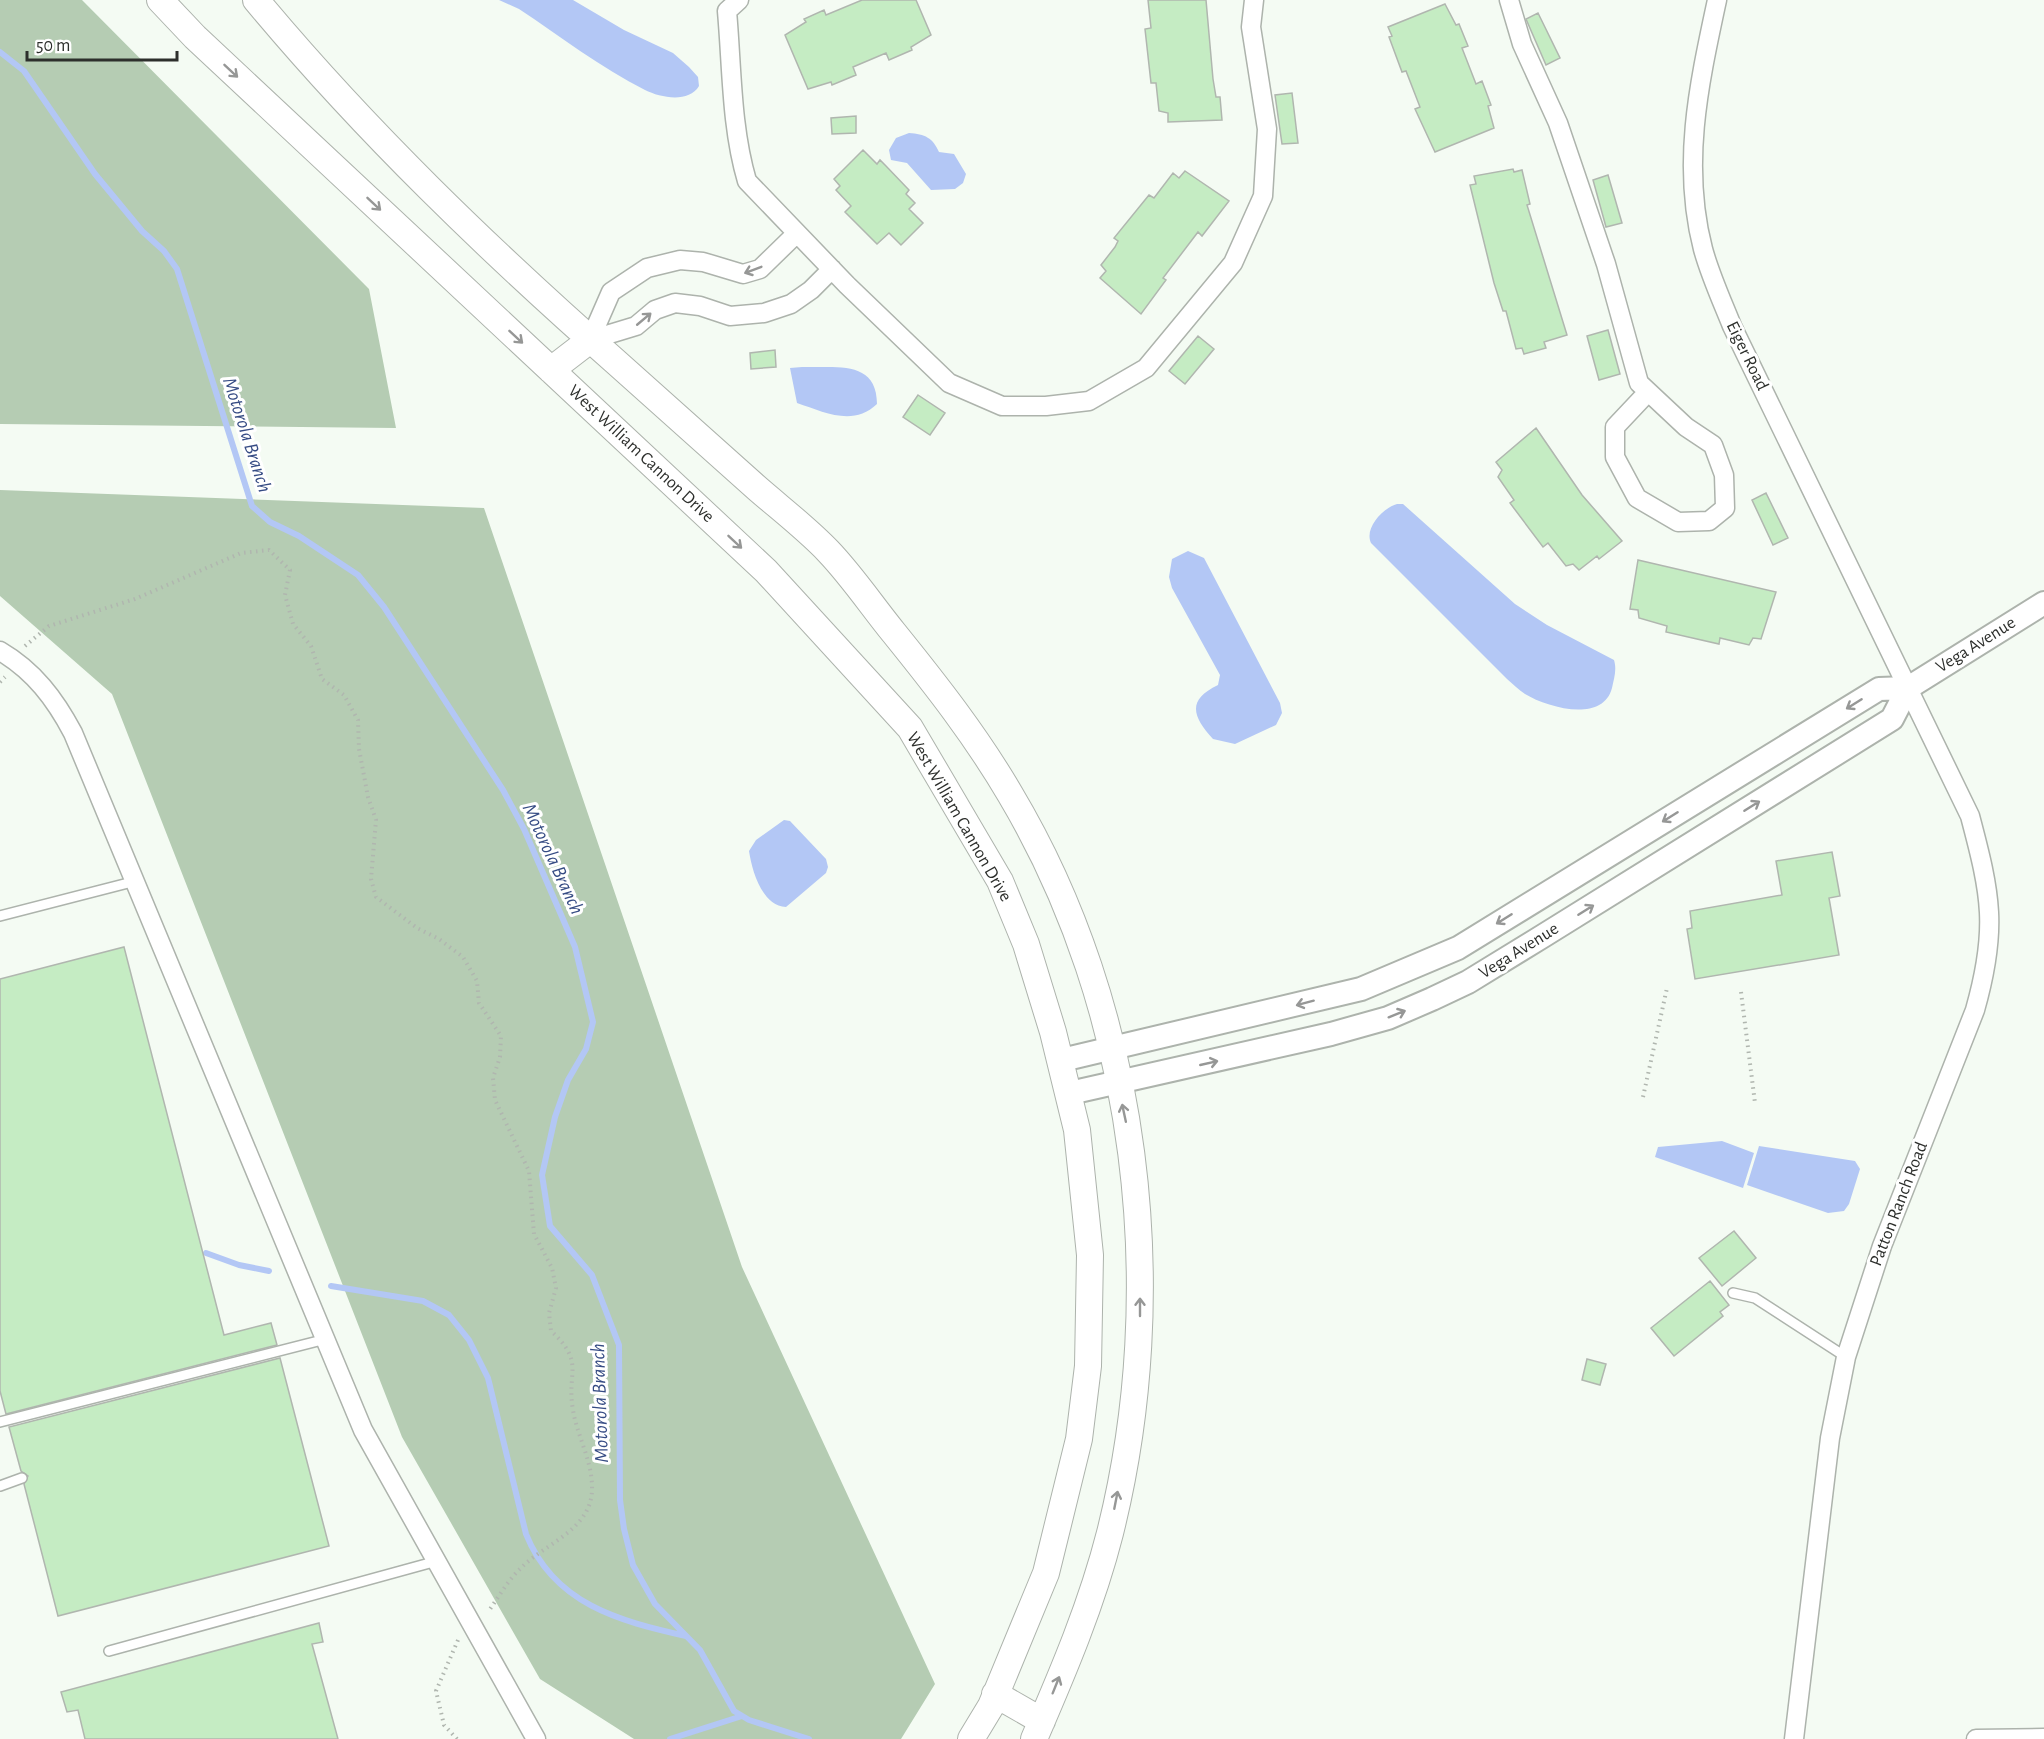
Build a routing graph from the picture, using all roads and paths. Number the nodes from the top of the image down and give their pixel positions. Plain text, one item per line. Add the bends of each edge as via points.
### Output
1 (160, 0) edge
2 (256, 0) edge
3 (740, 0) edge
4 (1254, 0) edge
5 (1509, 0) edge
6 (1717, 0) edge
7 (797, 233) junction
8 (832, 270) junction
9 (590, 340) junction
10 (551, 370) junction
11 (1648, 392) junction
12 (2044, 603) edge
13 (25, 646) dead end
14 (0, 651) edge
15 (4, 678) dead end
16 (0, 681) edge
17 (1908, 688) junction
18 (136, 881) junction
19 (0, 916) edge
20 (1667, 988) dead end
21 (1742, 992) dead end
22 (1110, 1048) junction
23 (1062, 1060) junction
24 (1118, 1084) junction
25 (1070, 1093) junction
26 (1642, 1097) dead end
27 (1755, 1103) dead end
28 (1733, 1293) dead end
29 (326, 1339) junction
30 (1846, 1357) junction
31 (0, 1422) edge
32 (22, 1478) dead end
33 (0, 1486) edge
34 (437, 1561) junction
35 (488, 1612) dead end
36 (458, 1640) dead end
37 (109, 1651) dead end
38 (995, 1694) junction
39 (1038, 1730) edge
40 (2044, 1738) edge
41 (457, 1739) edge
42 (536, 1739) edge
43 (971, 1739) edge
44 (1794, 1739) edge
45 (1977, 1739) edge

1 -> 10 main road, West William Cannon Drive via 195,38
2 - 9 main road via 392,153
3 - 7 street via 727,11 742,163 747,181
4 - 8 street via 1251,27 1267,129 1263,196 1233,263 1146,368 1089,401 1002,406 949,382
5 - 11 street via 1521,44 1562,133 1606,264 1639,383
6 - 17 street, Eiger Road via 1693,131 1693,192 1703,251 1732,326
7 - 8 street
7 -> 9 street via 760,269 743,274 704,262 680,260 647,268 611,292
9 -> 8 street via 636,326 655,310 675,303 730,316 764,313 791,304
9 - 10 main road
9 - 22 main road via 828,551 952,705 1013,798 1048,868 1091,977
10 -> 23 main road, West William Cannon Drive via 766,571 910,728 1000,880 1026,944
11 - 11 street via 1686,428 1713,445 1724,475 1725,508 1709,521 1678,522 1638,498 1615,457 1615,427
12 - 17 street, Vega Avenue
13 - 35 path via 49,626 135,599 241,553 269,550 290,570 285,595 293,624 311,646 322,679 344,695 358,720 359,749 376,820 371,879 376,897 463,957 477,981 479,1003 501,1036 493,1078 495,1100 529,1171 534,1234 552,1268 556,1288 549,1313 551,1331 568,1346 574,1372 573,1411 592,1491 581,1522 521,1567
14 - 18 street via 31,673 60,708
15 - 16 path
17 -> 22 street, Vega Avenue via 1879,689 1458,948 1341,994
24 -> 17 street, Vega Avenue via 1388,1018 1468,982 1892,719
17 - 30 street, Patton Ranch Road via 1970,816 1987,878 1990,941 1975,1010 1882,1246
18 - 19 lane
18 - 29 street
20 - 26 path
21 - 27 path
22 - 23 street, Vega Avenue
22 - 24 main road
23 - 25 main road, West William Cannon Drive
24 - 25 street, Vega Avenue
39 -> 24 main road via 1089,1604 1110,1532 1136,1383 1139,1235
25 - 38 main road, West William Cannon Drive via 1084,1179 1090,1255 1085,1386 1078,1438 1046,1573
28 - 30 lane via 1755,1298
29 - 31 lane
29 - 34 street via 363,1430
30 - 44 street, Patton Ranch Road via 1830,1438
32 - 33 lane
34 - 37 lane
34 - 42 street
36 - 41 path via 436,1691 444,1725
38 - 39 main road
38 - 43 main road, West William Cannon Drive
40 - 45 street

